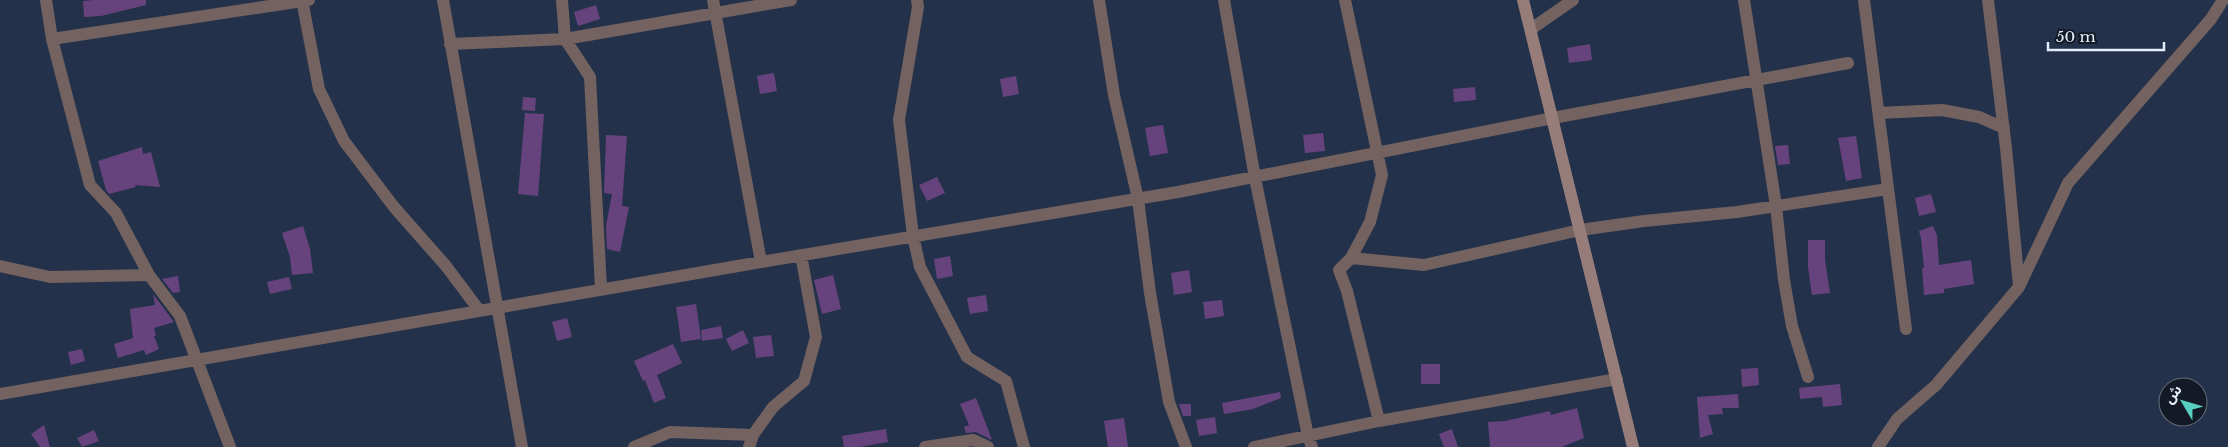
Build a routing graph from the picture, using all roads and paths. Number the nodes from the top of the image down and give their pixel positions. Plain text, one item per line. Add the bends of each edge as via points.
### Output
1 (46, 0) edge
2 (304, 0) edge
3 (443, 0) edge
4 (562, 0) edge
5 (712, 0) edge
6 (791, 0) edge
7 (917, 0) edge
8 (1098, 0) edge
9 (1224, 0) edge
10 (1345, 0) edge
11 (1523, 0) edge
12 (1573, 0) edge
13 (1744, 0) edge
14 (1864, 0) edge
15 (1988, 0) edge
16 (2223, 0) edge
17 (715, 13) junction
18 (1530, 29) junction
19 (52, 39) junction
20 (565, 40) junction
21 (450, 44) junction
22 (1848, 63) dead end
23 (1755, 80) junction
24 (1879, 113) junction
25 (1553, 118) junction
26 (2004, 128) junction
27 (1379, 153) junction
28 (1254, 178) junction
29 (1888, 189) junction
30 (1138, 199) junction
31 (1776, 206) junction
32 (1580, 230) junction
33 (913, 236) junction
34 (801, 255) junction
35 (1351, 258) junction
36 (761, 262) junction
37 (0, 266) edge
38 (149, 275) junction
39 (2019, 287) junction
40 (601, 289) junction
41 (498, 307) junction
42 (479, 310) junction
43 (1906, 329) dead end
44 (196, 359) junction
45 (1808, 377) dead end
46 (1617, 379) junction
47 (0, 394) edge
48 (1379, 421) junction
49 (751, 441) edge
50 (1310, 441) edge
51 (230, 447) edge
52 (522, 447) edge
53 (634, 447) edge
54 (925, 447) edge
55 (988, 447) edge
56 (1024, 447) edge
57 (1186, 447) edge
58 (1254, 447) edge
59 (1633, 447) edge
60 (1878, 447) edge

1 - 19 street
2 - 19 street
2 - 42 street via 319,89 344,142
3 - 21 street
4 - 20 street
5 - 17 street
6 - 17 street
7 - 33 street via 899,120
8 - 30 street via 1114,95
9 - 28 street
10 - 27 street
11 - 18 street
12 - 18 street
13 - 23 street
14 - 24 street
15 - 26 street
16 - 39 street via 2211,19 2068,183
17 - 20 street
17 - 36 street
18 - 25 street
19 - 38 street via 90,184 116,212
20 - 21 street
20 - 40 street via 590,78
21 - 41 street
22 - 23 street
23 - 25 street
23 - 31 street
24 - 26 street via 1942,110 1979,117
24 - 29 street
25 - 27 street
25 - 32 street
26 - 39 street
27 - 28 street
27 - 35 street via 1382,175 1370,222
28 - 30 street
28 - 50 street
29 - 31 street
29 - 43 street
30 - 33 street
30 - 57 street via 1169,402
31 - 32 street
31 - 45 street via 1792,326
32 - 35 street via 1424,265
32 - 46 street
33 - 34 street
33 - 56 street via 920,267 968,357 1006,381
34 - 36 street
34 - 49 street via 816,337 804,381 772,407
35 - 48 street via 1339,270
36 - 40 street
37 - 38 street via 50,277
38 - 44 street via 180,316
39 - 60 street via 1936,385 1897,419
40 - 41 street
41 - 42 street
41 - 52 street
42 - 44 street
44 - 47 street
44 - 51 street
46 - 48 street
46 - 59 street
48 - 50 street
49 - 53 street via 670,432
50 - 58 street
54 - 55 street via 973,440

